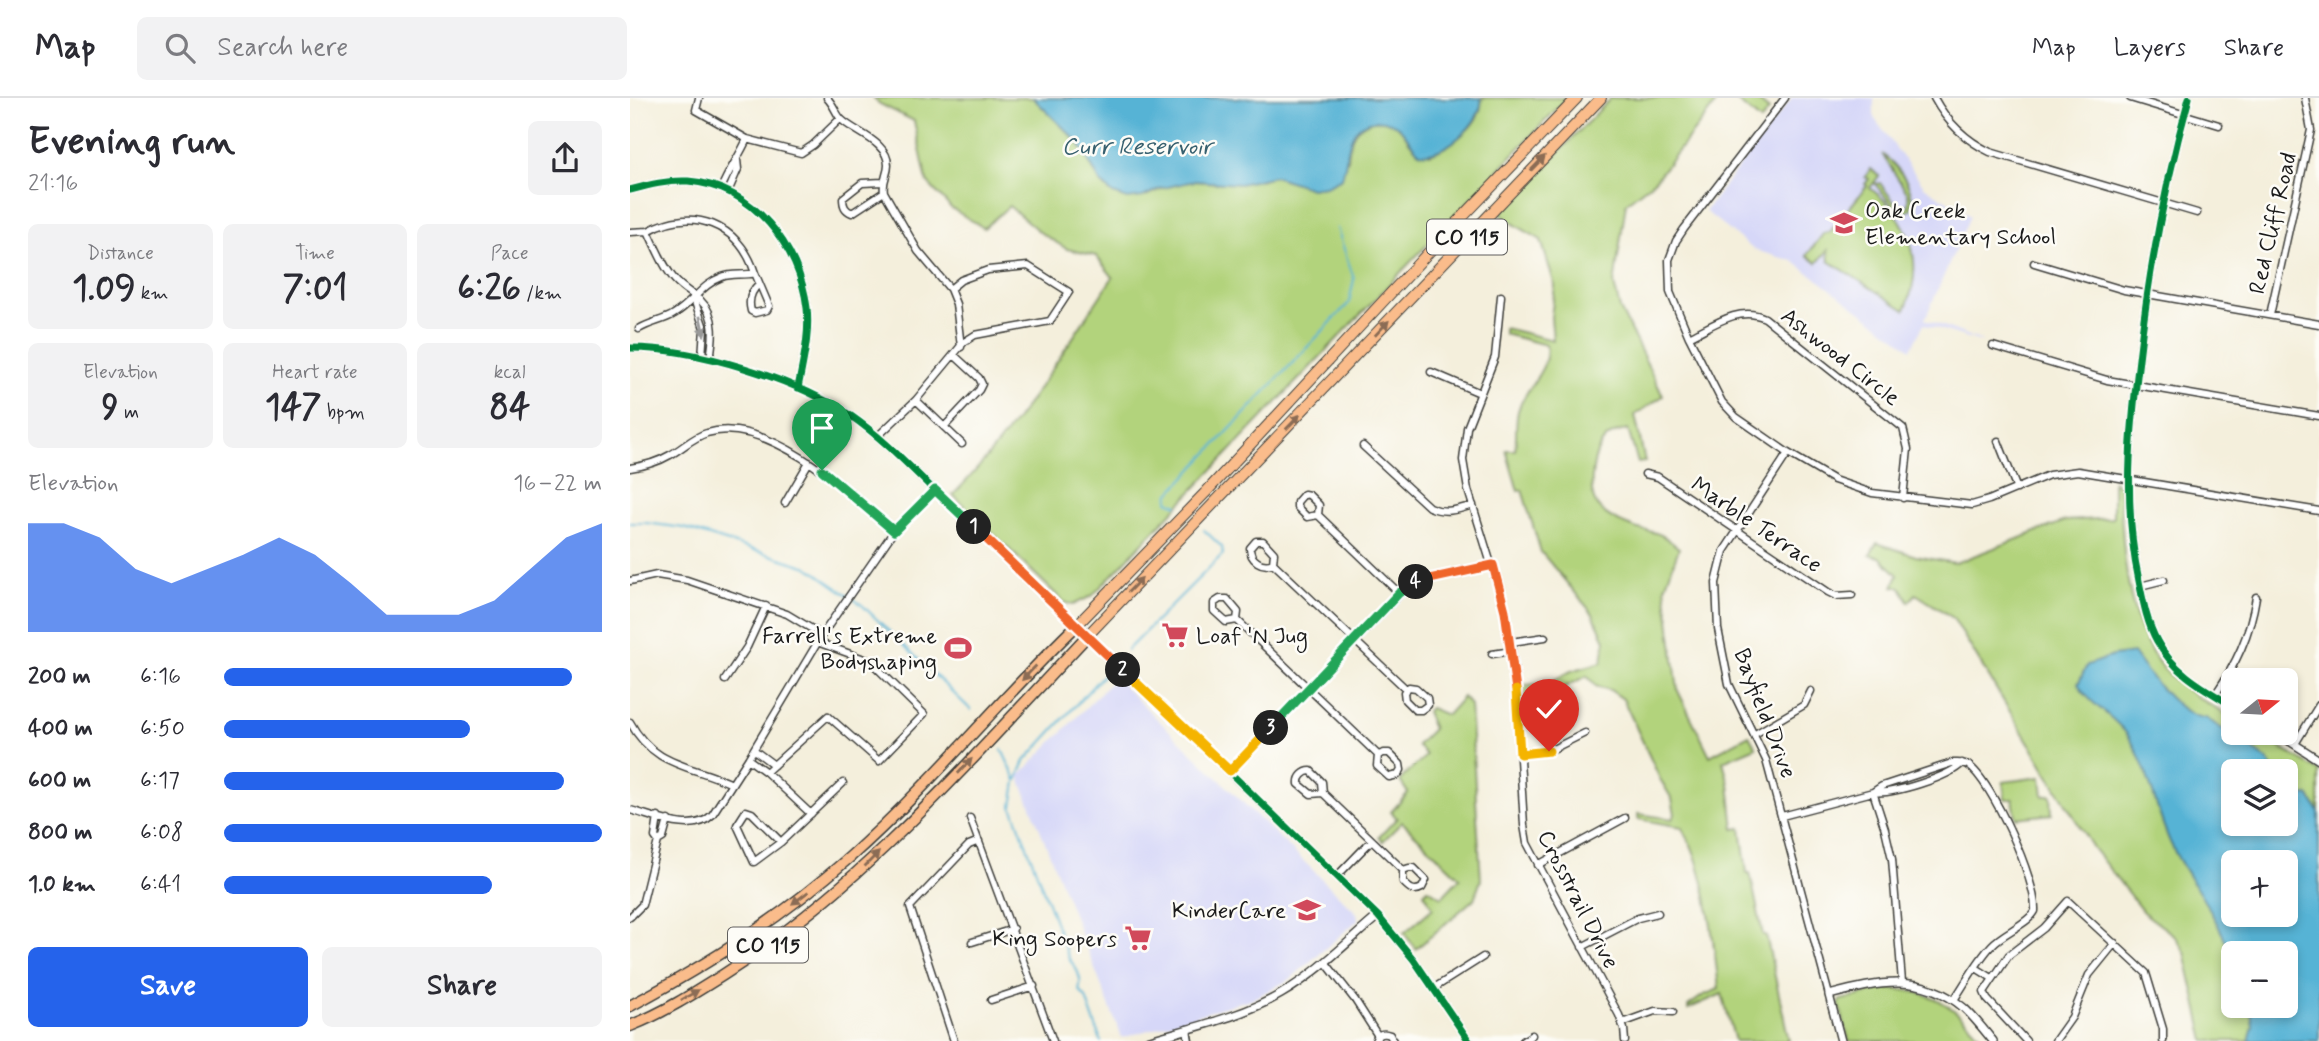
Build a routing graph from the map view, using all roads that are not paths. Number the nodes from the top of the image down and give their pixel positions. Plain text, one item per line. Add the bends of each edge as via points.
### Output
1 (699, 98) edge
2 (827, 98) edge
3 (1577, 98) edge
4 (1601, 98) edge
5 (1785, 98) edge
6 (1934, 98) edge
7 (2130, 98) edge
8 (2189, 98) edge
9 (2305, 98) edge
10 (2184, 114) junction
11 (840, 118) junction
12 (2219, 125) dead end
13 (747, 139) junction
14 (883, 182) junction
15 (630, 190) edge
16 (725, 191) junction
17 (884, 192) junction
18 (2162, 204) junction
19 (2197, 212) dead end
20 (648, 231) junction
21 (630, 232) edge
22 (2034, 262) dead end
23 (755, 273) junction
24 (759, 284) dead end
25 (950, 289) junction
26 (2146, 294) junction
27 (693, 296) junction
28 (1501, 296) dead end
29 (2270, 315) junction
30 (2319, 324) edge
31 (639, 329) dead end
32 (1689, 337) junction
33 (1993, 346) dead end
34 (961, 347) junction
35 (630, 348) edge
36 (954, 355) junction
37 (706, 358) junction
38 (1431, 372) dead end
39 (2135, 384) junction
40 (798, 388) junction
41 (1480, 393) junction
42 (916, 400) junction
43 (2319, 416) edge
44 (944, 427) junction
45 (878, 436) junction
46 (1998, 441) dead end
47 (962, 444) dead end
48 (1363, 446) dead end
49 (1788, 453) junction
50 (809, 462) junction
51 (630, 468) edge
52 (1644, 474) dead end
53 (2129, 478) junction
54 (2017, 489) junction
55 (935, 490) junction
56 (1903, 498) junction
57 (785, 503) dead end
58 (1473, 505) junction
59 (2319, 511) edge
60 (1318, 515) dead end
61 (894, 531) junction
62 (1736, 531) junction
63 (1273, 563) junction
64 (1493, 565) junction
65 (2164, 580) dead end
66 (630, 581) edge
67 (2140, 586) junction
68 (1399, 593) junction
69 (1852, 595) dead end
70 (2256, 597) dead end
71 (766, 606) junction
72 (1237, 620) dead end
73 (1077, 625) junction
74 (822, 635) junction
75 (1088, 635) junction
76 (1545, 637) dead end
77 (1354, 640) junction
78 (817, 642) junction
79 (1511, 642) junction
80 (1512, 651) junction
81 (1492, 654) dead end
82 (725, 680) dead end
83 (1309, 689) junction
84 (1406, 689) dead end
85 (1811, 691) dead end
86 (2215, 695) junction
87 (2221, 699) edge
88 (2319, 705) edge
89 (630, 722) edge
90 (1585, 733) dead end
91 (1755, 734) junction
92 (638, 736) junction
93 (2298, 739) edge
94 (630, 740) edge
95 (2298, 746) edge
96 (754, 750) junction
97 (1520, 754) junction
98 (1378, 755) dead end
99 (748, 760) junction
100 (2319, 760) edge
101 (774, 765) junction
102 (1230, 771) junction
103 (766, 772) junction
104 (843, 783) dead end
105 (732, 784) junction
106 (1873, 792) junction
107 (1323, 793) dead end
108 (630, 810) edge
109 (811, 814) junction
110 (1782, 816) junction
111 (658, 817) junction
112 (970, 818) dead end
113 (1625, 818) dead end
114 (668, 820) junction
115 (1371, 840) junction
116 (658, 841) junction
117 (979, 841) junction
118 (781, 842) junction
119 (1538, 865) junction
120 (1404, 870) dead end
121 (1338, 875) junction
122 (1657, 913) dead end
123 (1378, 916) junction
124 (630, 917) edge
125 (1013, 929) junction
126 (972, 942) dead end
127 (2115, 943) junction
128 (1582, 947) junction
129 (1483, 957) dead end
130 (1325, 963) junction
131 (1976, 968) junction
132 (1992, 978) junction
133 (1902, 982) junction
134 (1034, 986) junction
135 (1434, 988) junction
136 (1829, 995) junction
137 (991, 1000) dead end
138 (1954, 1000) junction
139 (630, 1006) edge
140 (1673, 1012) dead end
141 (1622, 1023) junction
142 (630, 1026) edge
143 (1187, 1029) junction
144 (1532, 1035) dead end
145 (1377, 1038) edge
146 (954, 1041) edge
147 (1053, 1041) edge
148 (1147, 1041) edge
149 (1189, 1041) edge
150 (1393, 1041) edge
151 (1469, 1041) edge
152 (1523, 1041) edge
153 (1625, 1041) edge
154 (1841, 1041) edge
155 (1993, 1041) edge
156 (2026, 1041) edge
157 (2055, 1041) edge
158 (2163, 1041) edge

1 - 13 street via 696,110
2 - 11 street
3 - 73 highway, CO 115
75 -> 4 highway, CO 115
5 - 32 street via 1671,251 1670,292
6 - 18 street via 1957,130 1990,152
7 - 10 street
8 - 10 street
9 - 29 street, Red Cliff Road via 2311,130
10 - 12 street
10 - 18 street
11 - 13 street via 801,153
11 - 14 street via 883,153 888,164
13 - 16 street via 732,165
14 - 17 street
14 - 17 street via 862,183 843,198 843,204 852,213
15 - 16 street via 677,181
16 - 40 street via 758,212 778,234 799,276 808,326
17 - 25 street via 918,251
18 - 19 street
18 - 26 street
20 - 21 street
20 - 23 street via 674,220 712,224 744,249
20 - 27 street via 670,273
22 - 26 street
23 - 24 street
23 - 27 street via 723,276
25 - 34 street
25 - 34 street via 988,270 1028,266 1069,292 1049,321 975,335
26 - 29 street
26 - 39 street
27 - 31 street via 674,315
27 - 37 street via 704,328
28 - 41 street, Crosstrail Drive via 1495,357
29 - 30 street
32 - 49 street via 1728,410
32 - 56 street, Ashwood Circle via 1739,314 1765,318 1903,428 1908,449
33 - 39 street
34 - 36 street
35 - 37 street
36 - 42 street
36 - 44 street via 982,384
37 - 40 street
38 - 41 street
39 - 43 street
39 - 53 street
40 - 45 street
41 - 58 street, Crosstrail Drive via 1463,451
42 - 44 street
42 - 45 street
44 - 47 street
45 - 55 street
46 - 54 street
48 - 58 street via 1429,507 1446,512
49 - 56 street via 1834,480 1872,494
49 - 62 street, Bayfield Drive
50 - 51 street via 773,443 724,430 706,433 659,460
50 - 57 street
50 - 61 street
52 - 62 street, Marble Terrace via 1658,477
53 - 54 street via 2070,470
53 - 59 street
53 - 67 street via 2131,537
54 - 56 street via 1972,505
55 - 61 street
55 - 73 street
58 - 64 street, Crosstrail Drive
60 - 68 street
61 - 74 street
62 - 69 street, Marble Terrace via 1828,592
62 - 91 street, Bayfield Drive via 1718,573 1718,629 1729,684
63 - 63 street via 1265,566 1251,555 1256,541 1263,541 1274,553
63 - 77 street
64 - 68 street via 1422,580
64 - 79 street, Crosstrail Drive
65 - 67 street
66 - 71 street via 657,575 676,577
67 - 86 street via 2162,650 2183,673
68 - 77 street
70 - 86 street via 2242,650
71 - 74 street
71 - 82 street
72 - 83 street
73 - 75 main road
73 -> 139 highway, CO 115 via 901,807 810,891 698,970
74 - 78 street
75 - 102 main road
142 -> 75 highway, CO 115 via 755,955 837,891 918,816
76 - 79 street
77 - 83 street
77 - 84 street
78 - 96 street
78 - 101 street via 870,662 924,714 879,761 828,716
79 - 80 street, Crosstrail Drive
80 - 81 street
80 - 97 street, Crosstrail Drive
83 - 98 street
83 - 102 street
85 - 91 street via 1804,705
86 - 87 street
88 - 93 street
89 - 92 street
90 - 97 street via 1549,751
91 - 110 street, Bayfield Drive
92 - 94 street
92 - 105 street via 673,763
95 - 100 street
96 - 99 street
96 - 101 street
97 - 119 street, Crosstrail Drive via 1525,835
99 - 103 street
99 - 105 street
101 - 103 street
102 - 121 main road
103 - 109 street
104 - 109 street
105 - 114 street via 705,822 689,825
106 - 110 street
106 - 131 street via 1965,761 2006,822 2036,905 2033,915 1998,938
106 - 133 street via 1892,859
107 - 115 street
108 - 111 street
109 - 118 street
110 - 136 street, Bayfield Drive
111 - 114 street
111 - 116 street
112 - 117 street
113 - 119 street
114 - 116 street
115 - 120 street
115 - 121 street
116 - 124 street via 642,905
117 - 125 street
117 - 146 street via 969,845 910,907
118 - 118 street via 754,862 737,825 746,811
119 - 128 street, Crosstrail Drive
121 - 123 main road
122 - 128 street
123 - 130 street
123 - 135 main road
125 - 126 street
125 - 134 street
127 - 132 street via 2068,901
127 - 157 street via 2089,975 2072,1017
127 - 158 street via 2147,973
128 - 141 street, Crosstrail Drive
129 - 135 street
130 - 143 street via 1278,996
130 - 145 street via 1355,1000
131 - 132 street
131 - 138 street
132 - 156 street via 1984,996
133 - 136 street
133 - 138 street
134 - 137 street
134 - 147 street
135 - 151 main road
136 - 154 street, Bayfield Drive
138 - 155 street
140 - 141 street via 1655,1011
141 - 153 street, Crosstrail Drive
143 - 148 street
143 - 149 street
144 - 152 street
145 - 150 street via 1387,1034

